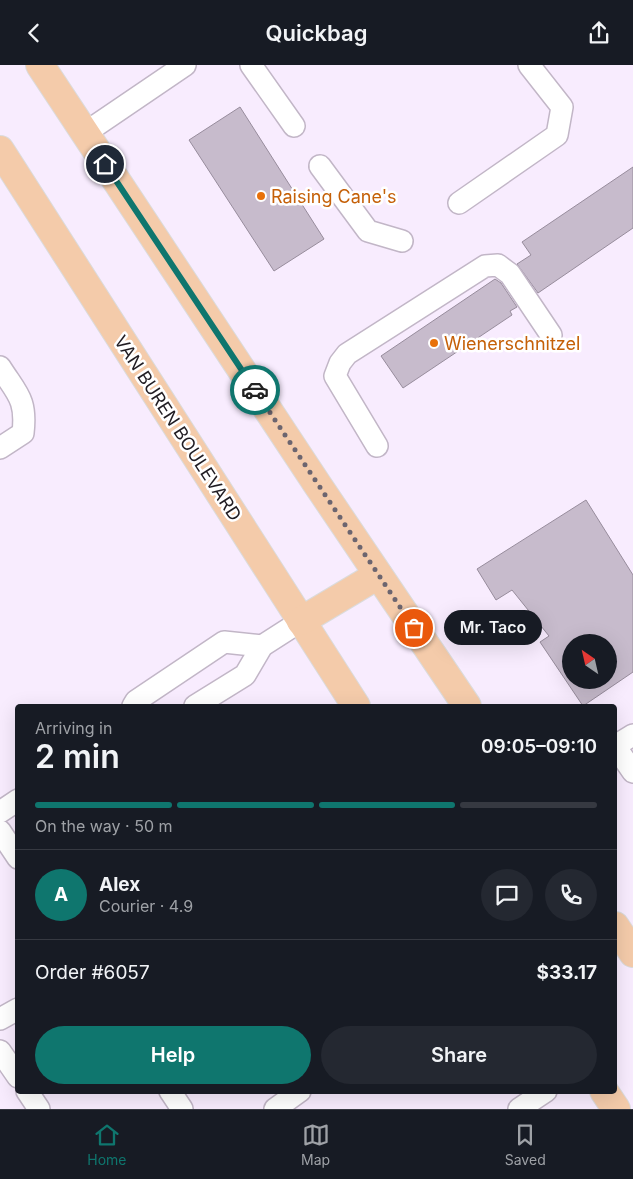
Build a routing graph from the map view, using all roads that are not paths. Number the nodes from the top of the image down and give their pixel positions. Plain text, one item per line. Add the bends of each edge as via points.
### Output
1 (40, 65) edge
2 (185, 65) edge
3 (251, 65) edge
4 (529, 65) edge
5 (294, 126) dead end
6 (85, 133) junction
7 (1, 155) edge
8 (320, 166) dead end
9 (459, 203) dead end
10 (402, 241) dead end
11 (551, 335) dead end
12 (0, 367) edge
13 (377, 446) dead end
14 (0, 448) edge
15 (378, 575) junction
16 (301, 621) junction
17 (262, 646) junction
18 (134, 704) edge
19 (198, 704) edge
20 (355, 704) edge
21 (466, 704) edge
22 (633, 735) edge
23 (617, 745) edge
24 (617, 749) edge
25 (633, 772) edge
26 (15, 802) edge
27 (0, 812) edge
28 (0, 831) edge
29 (15, 854) edge
30 (617, 929) edge
31 (633, 953) edge
32 (15, 1011) edge
33 (0, 1019) edge
34 (0, 1051) edge
35 (15, 1073) edge
36 (29, 1094) edge
37 (172, 1094) edge
38 (295, 1094) edge
39 (542, 1094) edge
40 (606, 1094) edge
41 (39, 1109) edge
42 (182, 1109) edge
43 (275, 1109) edge
44 (519, 1109) edge
45 (616, 1109) edge

1 - 6 main road
2 - 6 lane
3 - 5 lane
4 - 9 lane via 562,107 557,135
6 - 15 main road
7 - 16 main road, VAN BUREN BOULEVARD
8 - 10 lane via 368,231
11 - 13 lane via 510,274 498,265 484,266 347,354 340,363 335,376
12 - 14 lane via 23,402 25,416 22,433
15 - 16 main road
15 - 21 main road
16 - 17 lane
16 - 20 main road, VAN BUREN BOULEVARD
17 - 18 lane via 224,642
17 - 19 lane via 245,675
22 - 23 lane
24 - 25 lane
26 - 27 lane
28 - 29 lane
30 - 31 main road
32 - 33 lane
34 - 35 lane
36 - 41 lane
37 - 42 lane
38 - 43 lane
39 - 44 lane
40 - 45 main road

